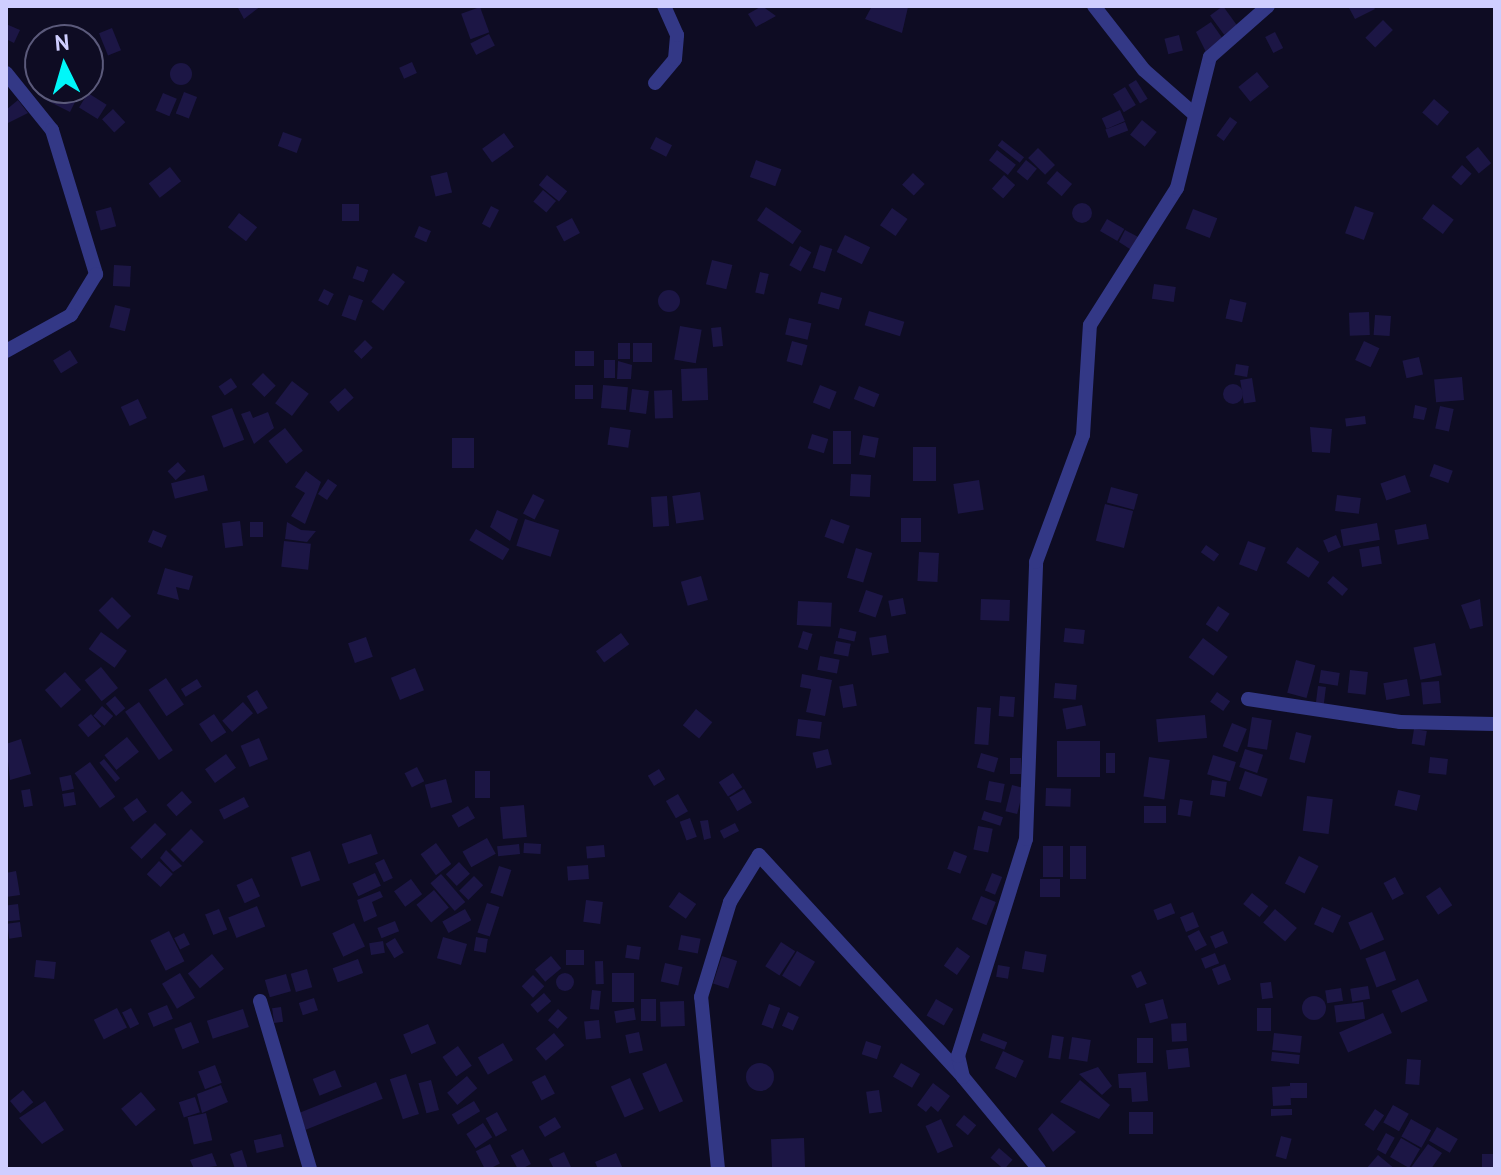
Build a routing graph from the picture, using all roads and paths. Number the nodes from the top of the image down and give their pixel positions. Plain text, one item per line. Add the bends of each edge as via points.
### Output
1 (664, 6) edge
2 (1094, 6) edge
3 (1268, 6) edge
4 (6, 73) edge
5 (655, 83) dead end
6 (1194, 114) junction
7 (6, 351) edge
8 (1248, 699) dead end
9 (1495, 724) edge
10 (260, 1001) dead end
11 (963, 1077) junction
12 (310, 1169) edge
13 (718, 1169) edge
14 (1039, 1169) edge

1 - 5 street via 677,35 675,59
2 - 6 street via 1144,70
3 - 6 street via 1210,57
4 - 7 street via 52,130 96,274 71,315
6 - 11 street via 1167,209 1090,325 1083,435 1036,562 1026,839 962,1037
8 - 9 street via 1400,722
10 - 12 street
11 - 13 street via 759,855 730,902 701,997
11 - 14 street

